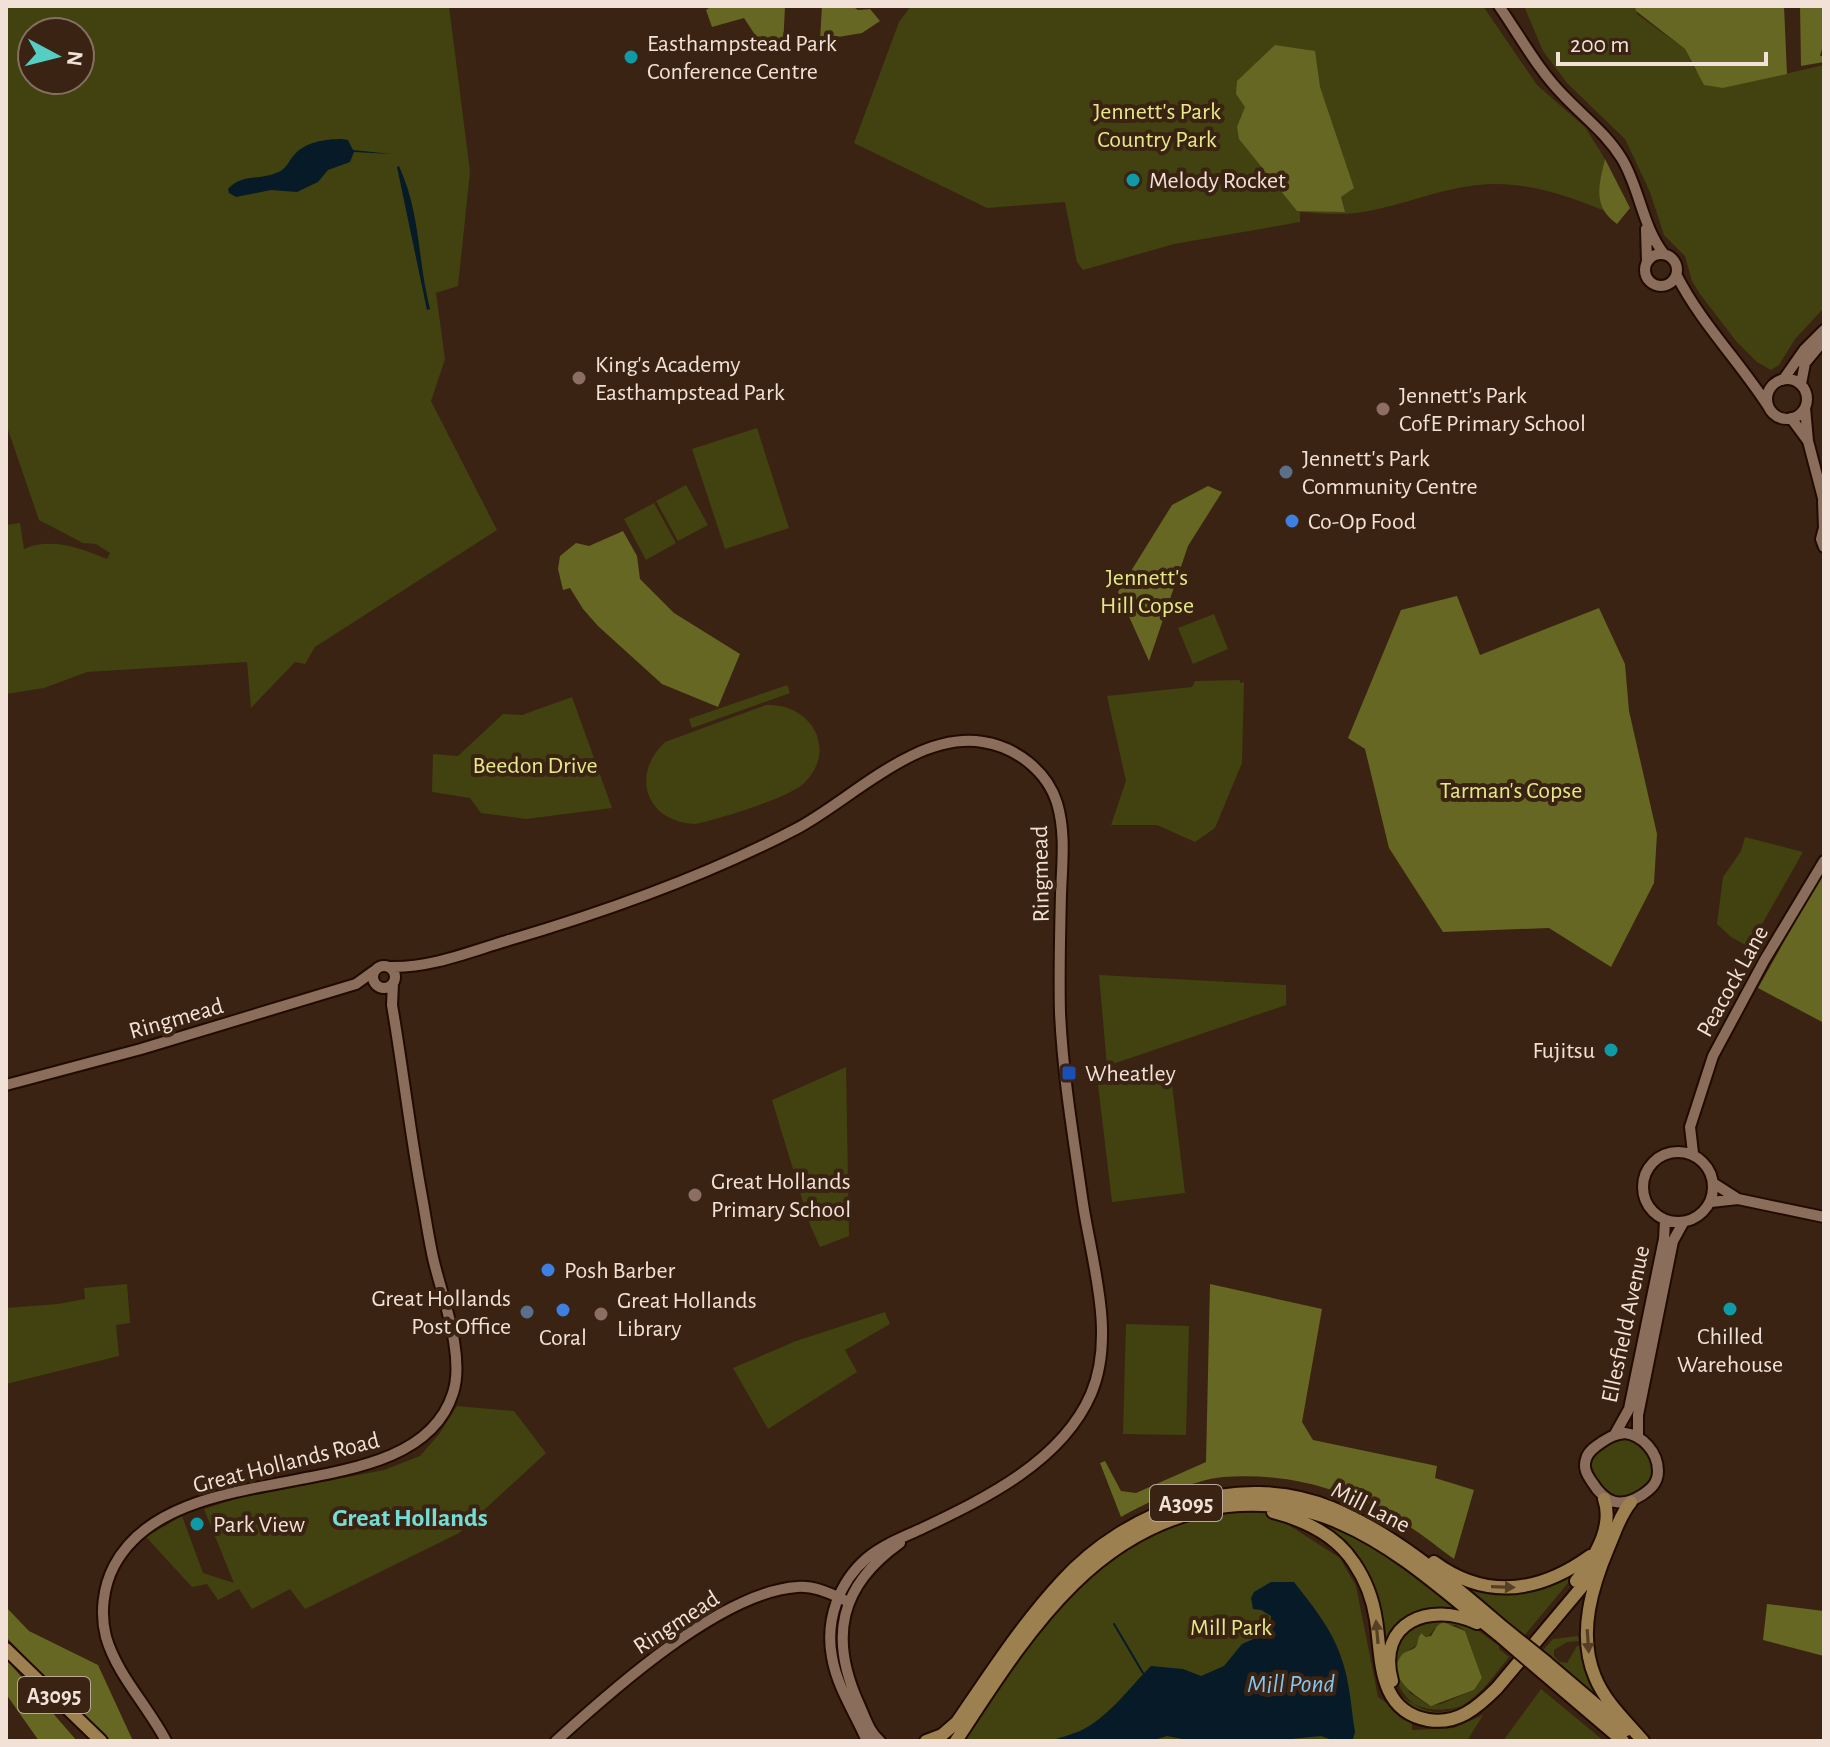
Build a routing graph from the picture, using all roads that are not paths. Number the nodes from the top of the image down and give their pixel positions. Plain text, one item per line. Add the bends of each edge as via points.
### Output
1 (1499, 6) edge
2 (1646, 219) junction
3 (1664, 254) junction
4 (1647, 261) junction
5 (1677, 276) junction
6 (1666, 286) junction
7 (1693, 307) junction
8 (1824, 330) edge
9 (1824, 340) edge
10 (1747, 373) junction
11 (1780, 381) junction
12 (1801, 384) junction
13 (1768, 406) junction
14 (1805, 408) junction
15 (1791, 418) junction
16 (1808, 441) junction
17 (1824, 502) edge
18 (1824, 528) edge
19 (1824, 547) edge
20 (1824, 861) edge
21 (391, 967) junction
22 (411, 968) junction
23 (374, 971) junction
24 (394, 982) junction
25 (356, 984) junction
26 (379, 986) junction
27 (392, 1005) junction
28 (6, 1085) edge
29 (1690, 1127) junction
30 (1674, 1151) junction
31 (1693, 1153) junction
32 (1713, 1183) junction
33 (1738, 1199) junction
34 (1711, 1202) junction
35 (1824, 1217) edge
36 (1665, 1221) junction
37 (1683, 1223) junction
38 (1615, 1434) junction
39 (1638, 1435) junction
40 (1604, 1499) junction
41 (1631, 1502) junction
42 (1240, 1505) junction
43 (1333, 1508) junction
44 (922, 1528) junction
45 (1597, 1559) junction
46 (838, 1597) junction
47 (849, 1602) junction
48 (1499, 1632) junction
49 (6, 1649) edge
50 (1544, 1667) junction
51 (101, 1741) edge
52 (166, 1741) edge
53 (556, 1741) edge
54 (867, 1741) edge
55 (880, 1741) edge
56 (926, 1741) edge
57 (956, 1741) edge
58 (1623, 1741) edge
59 (1642, 1741) edge

1 - 2 street via 1547,76 1618,153
2 - 3 street
2 - 4 street
3 - 4 street
3 - 5 street via 1675,262
4 - 6 street via 1649,281
5 - 6 street
5 - 7 street
6 - 7 street
7 - 10 street
8 - 11 street
9 - 12 street via 1805,363
10 - 11 street via 1762,381
10 - 13 street
11 - 12 street
11 - 13 street via 1769,391
12 - 14 street via 1807,395
13 - 15 street via 1778,416
14 - 15 street
14 - 16 street
15 - 16 street
16 - 17 street
17 - 18 street
18 - 19 street
20 - 29 street, Peacock Lane via 1723,1035
21 - 22 street, Ringmead
21 - 23 street via 382,965
21 - 24 street
22 - 24 street, Ringmead
22 - 44 street, Ringmead via 521,937 713,868 797,828 922,752 983,742 1008,749 1042,775 1055,796 1063,845 1060,1013 1098,1292 1098,1369 1084,1409 1062,1439 1010,1480
23 - 25 street, Ringmead
23 - 26 street
24 - 26 street
24 - 27 street, Great Hollands Road
25 - 26 street, Ringmead
25 - 28 street, Ringmead
26 - 27 street, Great Hollands Road
27 - 52 street, Great Hollands Road via 421,1194 454,1350 454,1390 436,1425 397,1454 198,1503 165,1516 131,1540 109,1575 105,1633 119,1667
29 - 30 street, Peacock Lane
29 - 31 street, Peacock Lane
30 - 31 street
30 - 36 street via 1649,1166 1641,1183
31 - 32 street
32 - 33 street
32 - 34 street
33 - 34 street
33 - 35 street
34 - 37 street
36 - 37 street
36 - 38 street, Ellesfield Avenue via 1629,1409
37 - 39 street, Ellesfield Avenue via 1673,1241
38 - 39 street
38 - 40 street via 1586,1459 1586,1471
39 - 41 street via 1655,1458 1658,1476
40 - 41 street
40 - 45 main road, A3095 via 1607,1521
41 - 45 main road, A3095
45 -> 42 main road, A3095 via 1497,1688 1458,1718 1429,1720 1405,1710 1389,1692 1373,1606 1350,1556 1305,1523
42 - 48 main road, Mill Lane / A3095 via 1307,1512 1351,1528 1416,1568
42 - 57 main road, Mill Lane / A3095 via 1160,1523 1099,1560 1039,1623
43 -> 45 main road, A3095 via 1398,1537 1442,1568 1488,1586 1538,1584
43 - 48 main road, Mill Lane / A3095 via 1401,1545
43 - 56 main road, Mill Lane / A3095 via 1277,1495 1230,1495 1174,1507 1123,1530 1062,1581 957,1722
44 - 46 street, Ringmead via 864,1560
44 - 47 street, Ringmead via 872,1567
45 - 48 main road, A3095 via 1468,1704 1445,1713 1425,1711 1395,1686 1389,1669 1392,1646 1414,1619 1449,1614
45 -> 59 main road, A3095 via 1587,1625 1590,1660 1609,1702
46 - 47 street, Ringmead
46 - 53 street, Ringmead via 797,1587 737,1606 648,1663
46 - 54 street, Ringmead via 831,1625 832,1656
47 - 55 street, Ringmead via 842,1654 853,1692
48 - 50 main road, Mill Lane / A3095, bridge
49 - 51 main road, A3095
50 - 58 main road, Mill Lane / A3095
50 - 59 main road, Mill Lane / A3095

